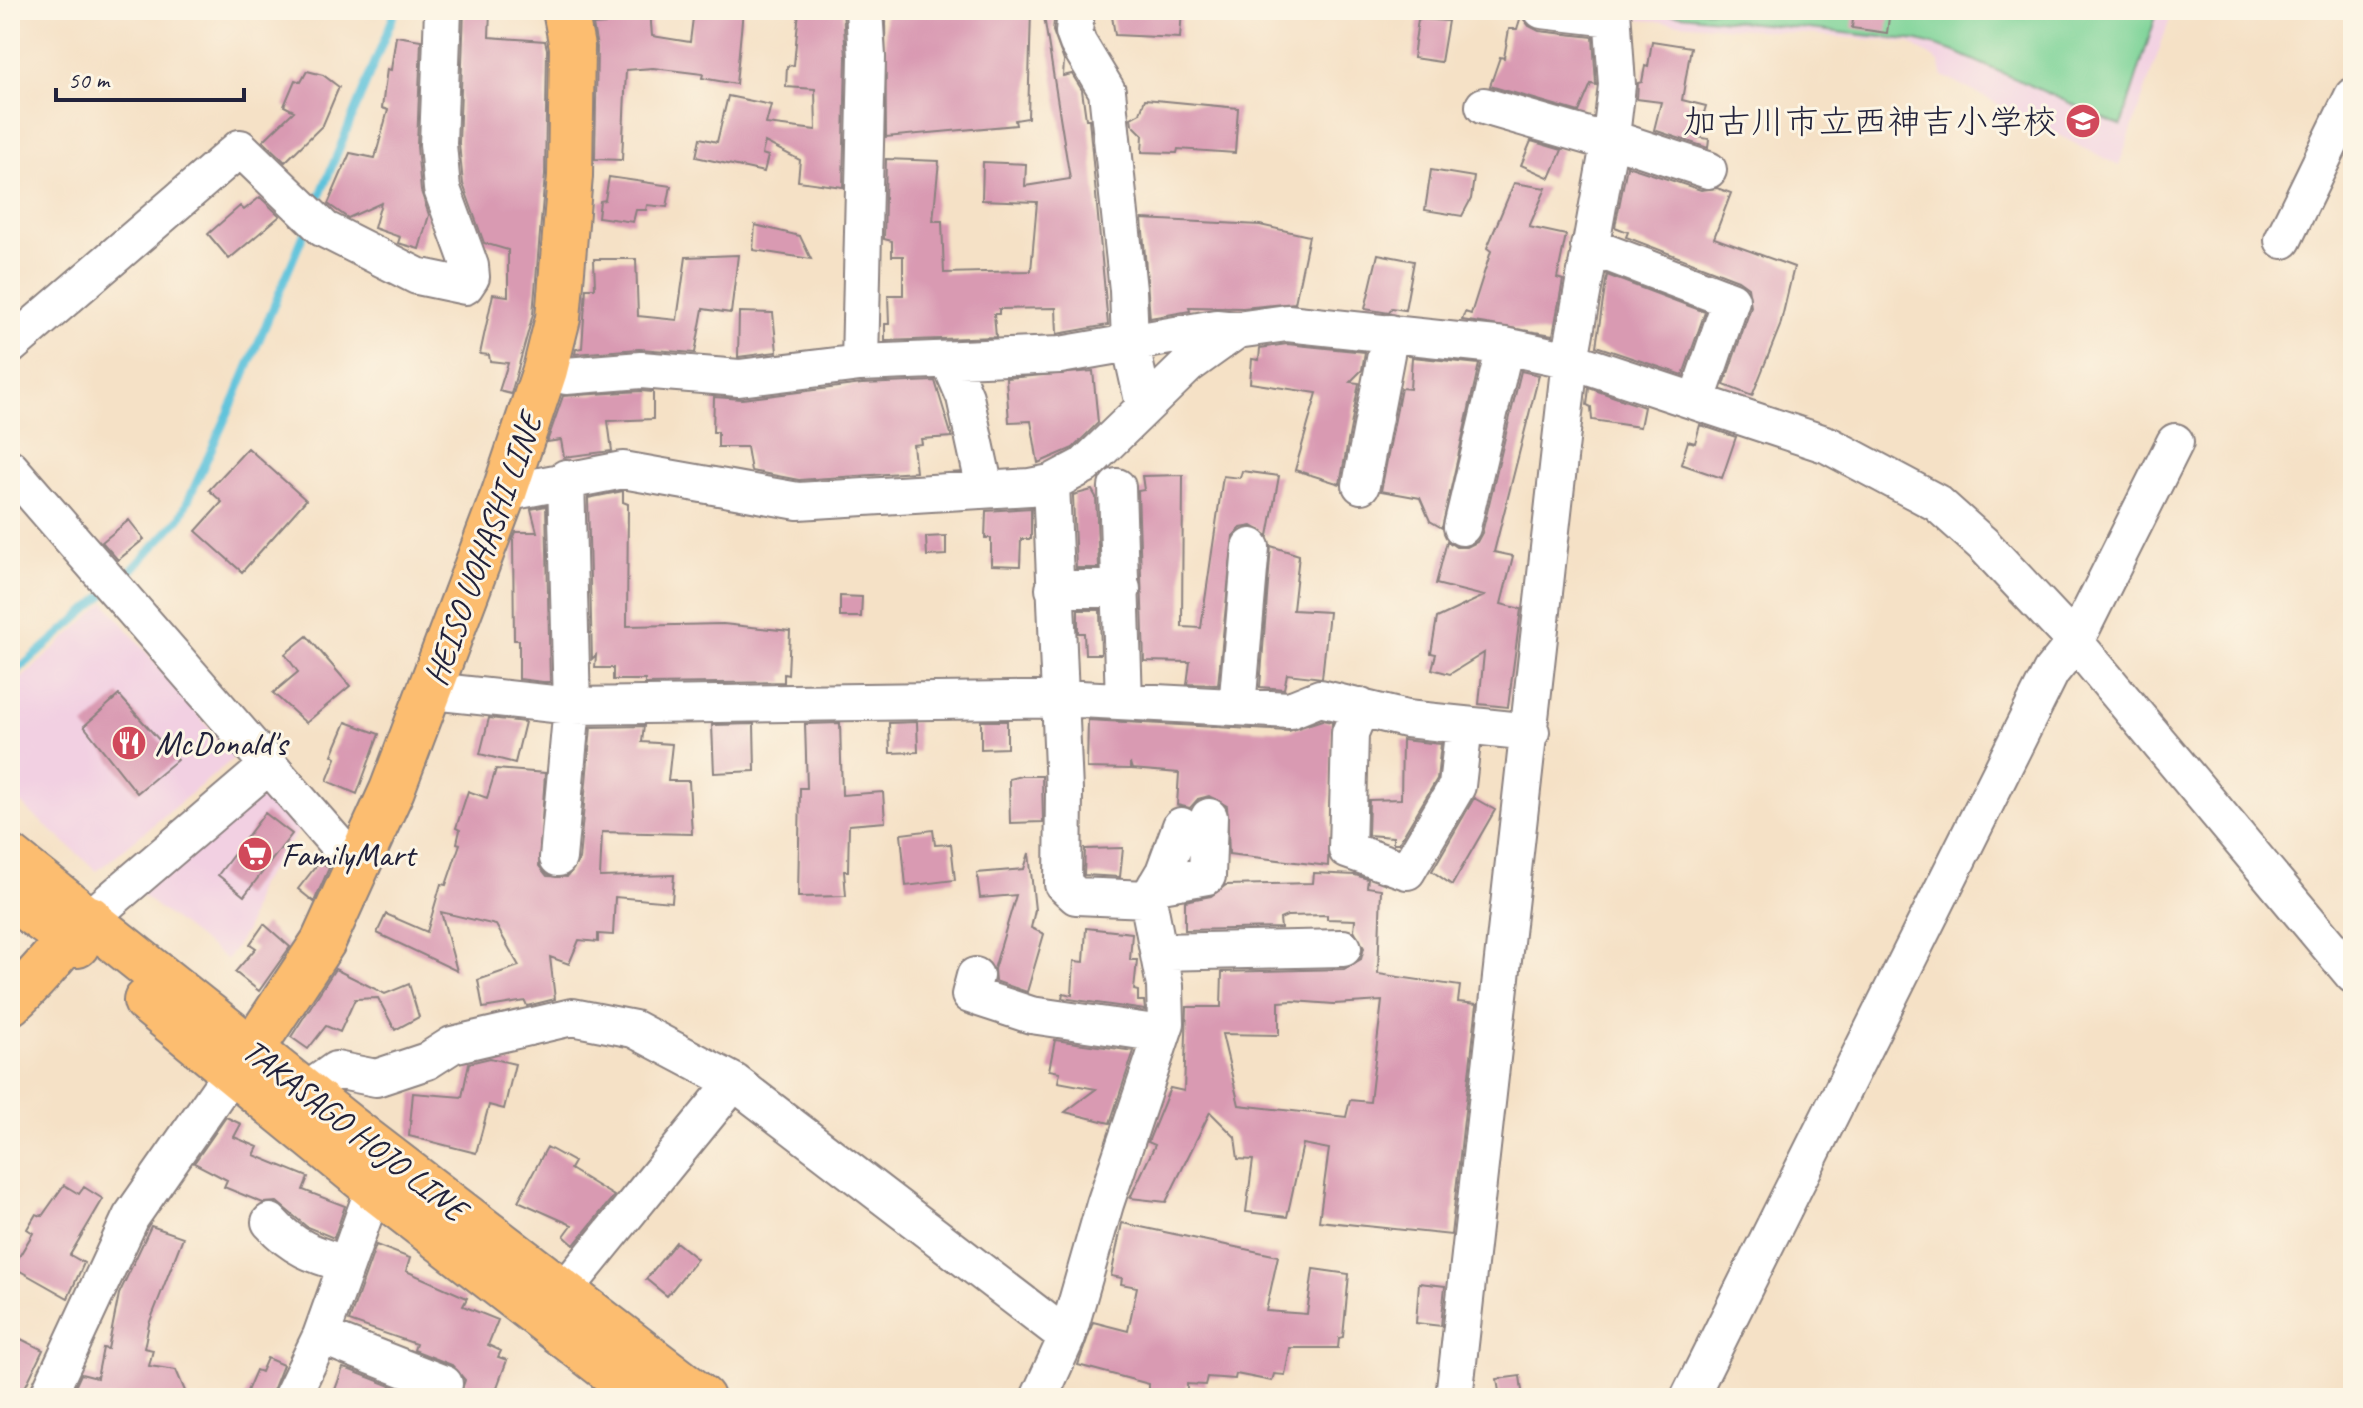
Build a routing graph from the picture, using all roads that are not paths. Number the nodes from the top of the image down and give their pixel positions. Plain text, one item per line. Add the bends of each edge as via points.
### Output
1 (443, 10) edge
2 (565, 10) edge
3 (864, 10) edge
4 (1076, 10) edge
5 (1542, 10) edge
6 (1612, 14) edge
7 (2353, 96) edge
8 (1484, 106) dead end
9 (1610, 140) junction
10 (1708, 170) dead end
11 (456, 228) junction
12 (2283, 240) dead end
13 (1589, 246) junction
14 (404, 270) junction
15 (1237, 330) junction
16 (1390, 333) junction
17 (1130, 342) junction
18 (10, 346) edge
19 (1505, 346) junction
20 (1570, 360) junction
21 (950, 362) junction
22 (860, 363) junction
23 (545, 370) junction
24 (1697, 400) junction
25 (1144, 405) junction
26 (2175, 442) dead end
27 (10, 468) edge
28 (566, 478) junction
29 (1051, 483) junction
30 (1361, 485) dead end
31 (1117, 487) dead end
32 (985, 489) junction
33 (504, 493) junction
34 (1462, 527) dead end
35 (1251, 547) dead end
36 (1054, 589) junction
37 (1122, 589) junction
38 (2075, 642) junction
39 (432, 691) junction
40 (1058, 701) junction
41 (1124, 701) junction
42 (572, 706) junction
43 (1237, 707) junction
44 (1361, 707) junction
45 (1464, 725) junction
46 (1531, 732) junction
47 (268, 766) junction
48 (1195, 822) dead end
49 (10, 857) edge
50 (558, 858) dead end
51 (358, 868) junction
52 (1152, 892) junction
53 (10, 897) edge
54 (80, 928) junction
55 (1343, 948) dead end
56 (1159, 952) junction
57 (2353, 975) edge
58 (975, 976) dead end
59 (10, 1003) edge
60 (1162, 1034) junction
61 (242, 1060) junction
62 (734, 1082) junction
63 (305, 1092) junction
64 (374, 1188) junction
65 (270, 1222) dead end
66 (346, 1264) junction
67 (563, 1292) junction
68 (321, 1336) junction
69 (1067, 1337) junction
70 (444, 1384) dead end
71 (47, 1398) edge
72 (291, 1398) edge
73 (645, 1398) edge
74 (702, 1398) edge
75 (1039, 1398) edge
76 (1454, 1398) edge
77 (1689, 1398) edge

1 - 11 street via 438,144 442,189
2 - 23 main road, HEISO UOHASHI LINE via 572,47 570,176 558,318
3 - 22 street
4 - 17 street via 1078,43 1107,91
5 - 6 street
6 - 9 street via 1617,85
7 - 12 street
8 - 9 street
9 - 10 street
9 - 13 street
11 - 14 street via 427,258
11 - 14 street via 470,266 465,286
13 - 20 street
13 - 24 street via 1731,300
14 - 18 street via 311,217 240,148
15 - 16 street via 1287,323
15 - 17 street via 1216,328
15 - 25 street
16 - 19 street
16 - 30 street
17 - 21 street via 1060,355
17 - 25 street
19 - 20 street
19 - 34 street
20 - 24 street
20 - 46 street
21 - 22 street
21 - 32 street via 965,397
22 - 23 street via 739,378 641,370 566,376
23 - 33 main road, HEISO UOHASHI LINE
24 - 38 street via 1828,445 1937,503
25 - 29 street via 1085,465
26 - 38 street
27 - 47 street
28 - 32 street via 623,470 798,501
28 - 33 street
28 - 42 street
29 - 32 street
29 - 36 street
31 - 37 street
33 - 39 main road, HEISO UOHASHI LINE
35 - 43 street
36 - 37 street
36 - 40 street
37 - 41 street
38 - 57 street
38 - 77 street via 2051,672
39 - 42 street
39 - 51 main road, HEISO UOHASHI LINE
40 - 41 street
40 - 42 street
40 - 52 street via 1063,884 1076,896
41 - 43 street
42 - 50 street
43 - 44 street via 1290,710 1320,698
44 - 45 street via 1406,719
44 - 45 street via 1350,733 1347,850 1407,871 1457,786
45 - 46 street
46 - 76 street
47 - 51 street
47 - 54 street
48 - 52 street
49 - 54 main road, TAKASAGO HOJO LINE
51 - 61 main road, HEISO UOHASHI LINE via 323,942
52 - 56 street
53 - 54 main road, TAKASAGO HOJO LINE
54 - 59 main road via 38,979
54 - 61 main road, TAKASAGO HOJO LINE
55 - 56 street
56 - 60 street via 1165,986
58 - 60 street via 970,995 1031,1015
60 - 69 street
61 - 63 main road, TAKASAGO HOJO LINE
61 - 64 main road, TAKASAGO HOJO LINE
61 - 71 street via 131,1217
62 - 63 street via 634,1029 572,1017 452,1045 427,1061 376,1078 336,1070
62 - 67 street
62 - 69 street
63 - 67 main road, TAKASAGO HOJO LINE
64 - 66 street
64 - 73 main road, TAKASAGO HOJO LINE
65 - 66 street via 306,1253
66 - 68 street
67 - 74 main road, TAKASAGO HOJO LINE
68 - 70 street
68 - 72 street
69 - 75 street

